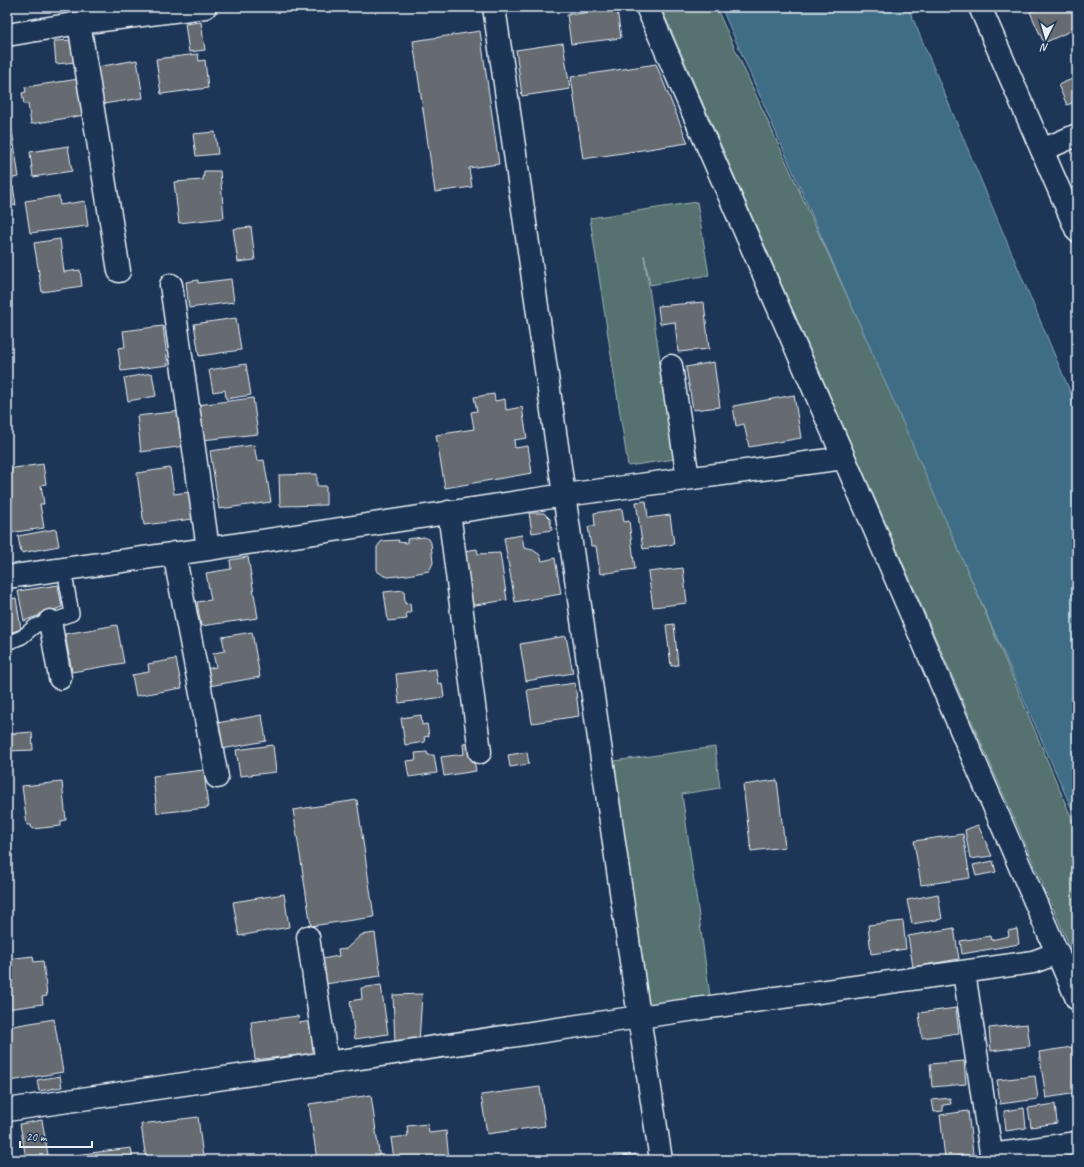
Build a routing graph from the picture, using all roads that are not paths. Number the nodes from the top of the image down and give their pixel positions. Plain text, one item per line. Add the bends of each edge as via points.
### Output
1 (205, 7) edge
2 (494, 7) edge
3 (647, 7) edge
4 (980, 7) edge
5 (79, 23) junction
6 (7, 35) edge
7 (1077, 135) edge
8 (1042, 150) junction
9 (1077, 231) edge
10 (120, 271) dead end
11 (171, 285) dead end
12 (671, 366) dead end
13 (844, 458) junction
14 (688, 478) junction
15 (565, 495) junction
16 (449, 512) junction
17 (208, 548) junction
18 (174, 553) junction
19 (64, 569) junction
20 (7, 577) edge
21 (50, 621) junction
22 (7, 643) edge
23 (60, 678) dead end
24 (480, 752) dead end
25 (216, 777) dead end
26 (308, 937) dead end
27 (1058, 953) junction
28 (964, 972) junction
29 (1077, 999) edge
30 (639, 1017) junction
31 (327, 1063) junction
32 (7, 1110) edge
33 (1077, 1143) edge
34 (991, 1157) edge
35 (661, 1160) edge

1 - 5 street
2 - 15 street
3 - 13 street
4 - 8 street
5 - 6 street
5 - 10 street
7 - 8 street
8 - 9 street
11 - 17 street
12 - 14 street
13 - 14 street
13 - 27 street
14 - 15 street
15 - 16 street
15 - 30 street
16 - 17 street
16 - 24 street
17 - 18 street
18 - 19 street
18 - 25 street
19 - 20 street
19 - 21 lane via 72,614
21 - 22 lane via 35,626 22,637
21 - 23 street
26 - 31 street
27 - 28 street via 1033,962
27 - 29 street
28 - 30 street
28 - 34 street
30 - 31 street
30 - 35 street
31 - 32 street
33 - 34 street

